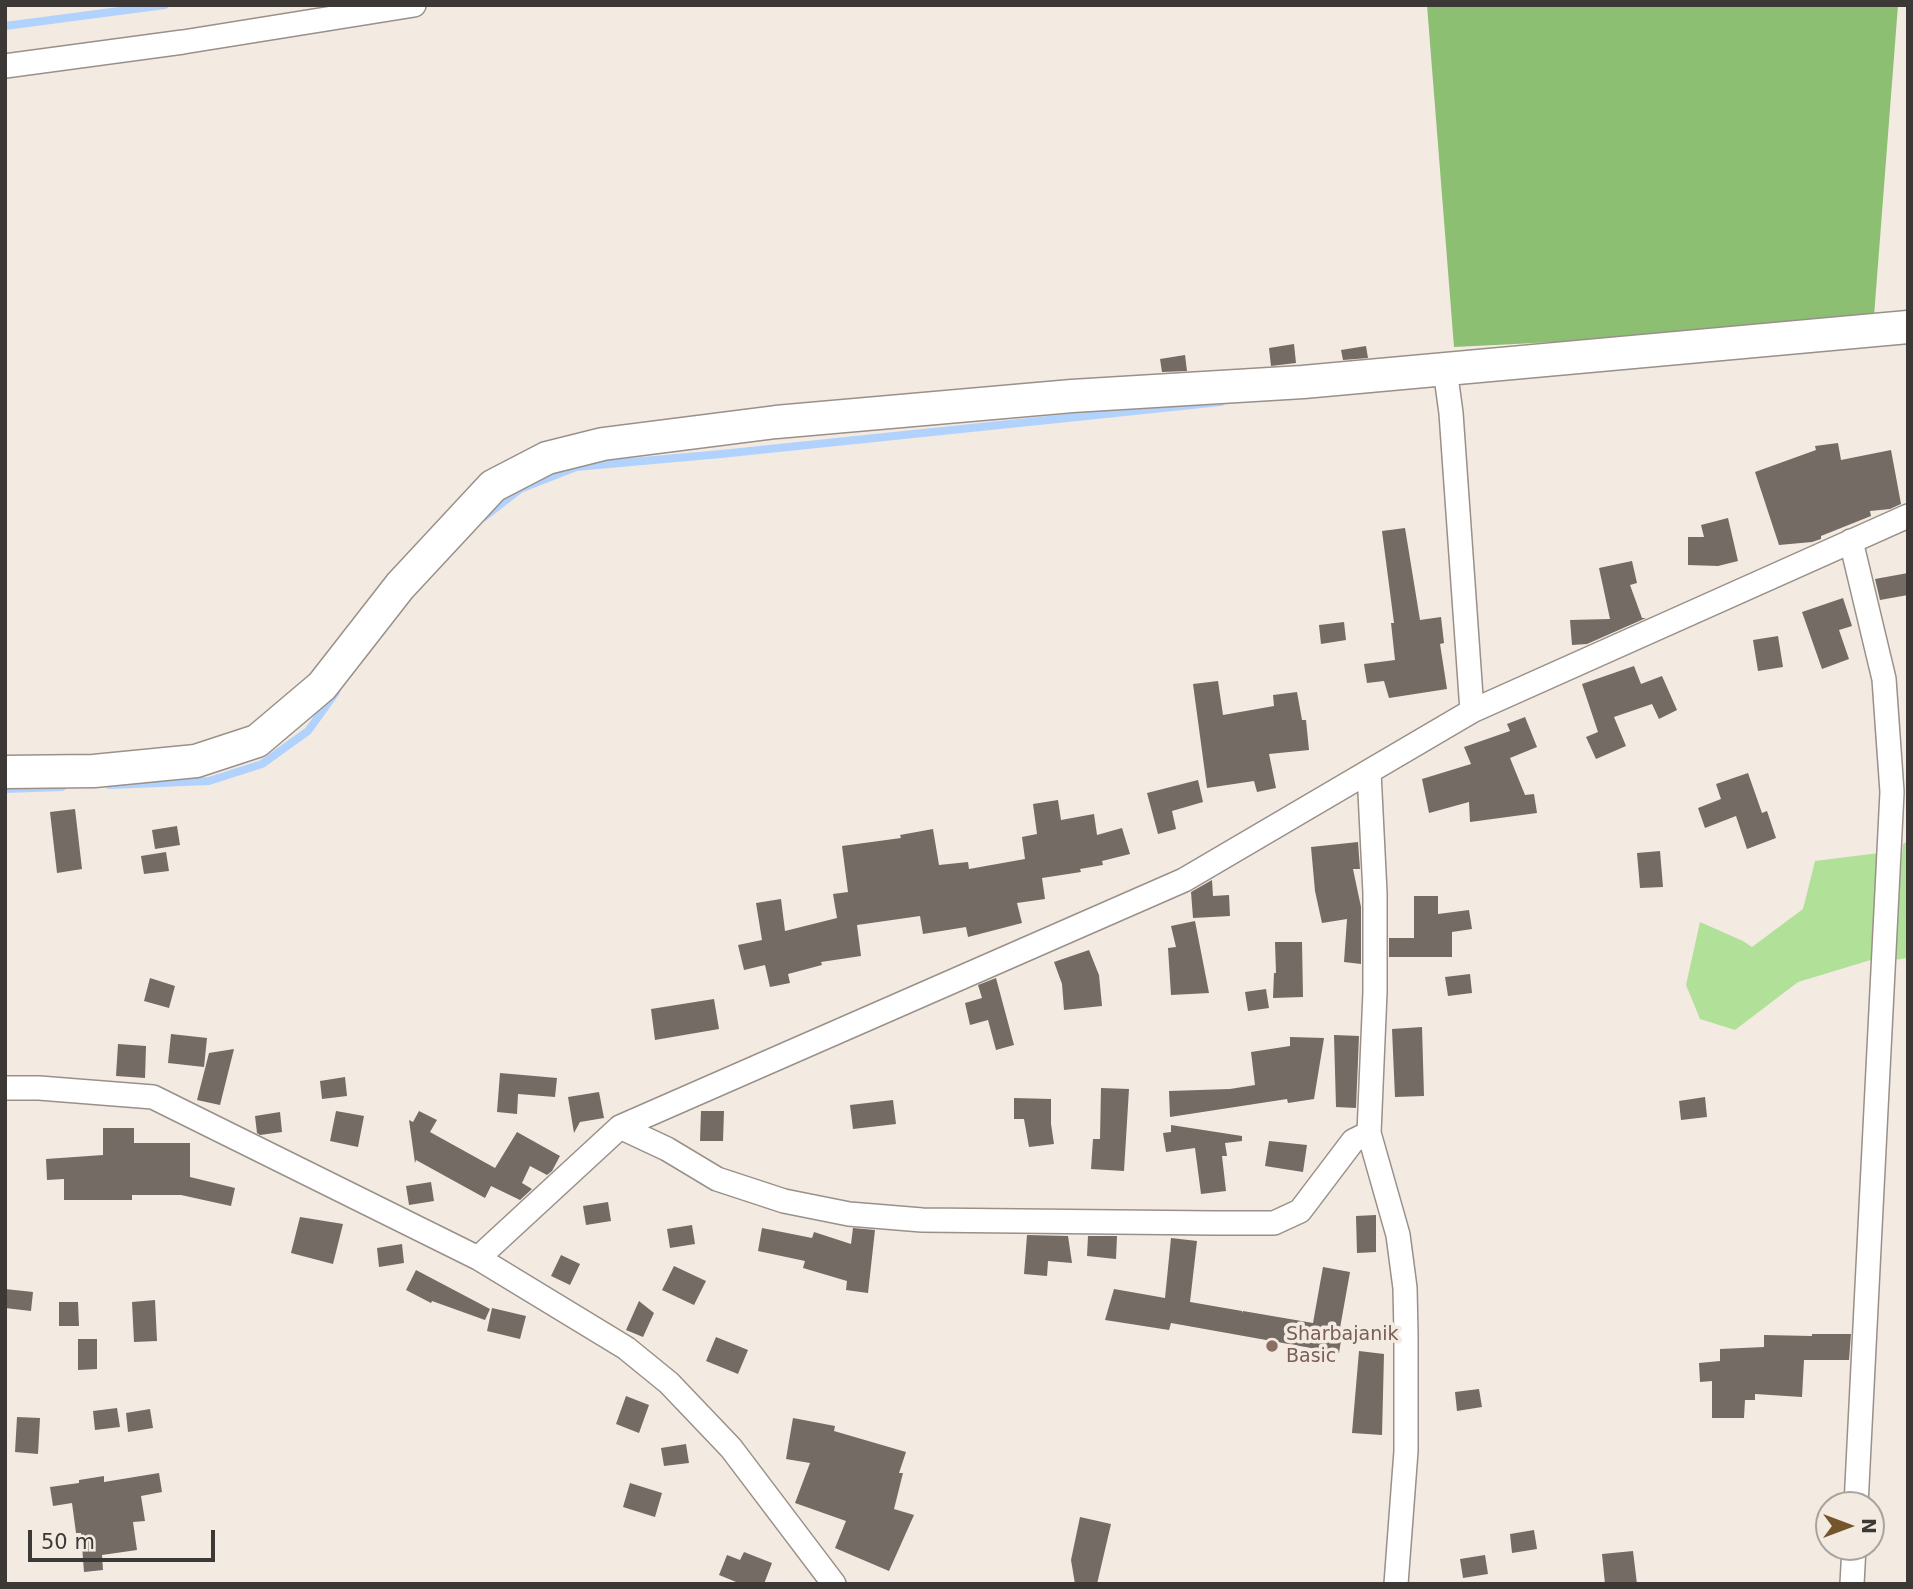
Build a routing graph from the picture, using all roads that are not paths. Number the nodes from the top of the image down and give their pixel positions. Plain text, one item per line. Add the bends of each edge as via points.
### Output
1 (414, 5) edge
2 (5, 66) edge
3 (1908, 327) edge
4 (1445, 369) junction
5 (1908, 516) edge
6 (1851, 541) junction
7 (1472, 712) junction
8 (5, 772) edge
9 (1369, 772) junction
10 (5, 1088) edge
11 (620, 1127) junction
12 (1369, 1133) junction
13 (478, 1258) junction
14 (1857, 1491) edge
15 (1853, 1561) edge
16 (834, 1584) edge
17 (1396, 1584) edge
18 (1852, 1584) edge

1 - 2 street
3 - 4 street
4 - 7 street
4 - 8 street via 776,422 604,444 547,458 493,486 400,586 322,686 257,741 196,761 94,771
5 - 6 street
6 - 7 street
6 - 14 street via 1884,679 1892,792
7 - 9 street
9 - 11 street via 1184,880
9 - 12 street via 1375,893
10 - 13 street via 153,1097
11 - 12 street via 718,1179 785,1201 849,1214 922,1220 1213,1223 1274,1223 1300,1211 1353,1140
11 - 13 street
12 - 17 street via 1398,1235 1405,1288 1406,1451
13 - 16 street via 626,1348 669,1383 731,1448
15 - 18 street

